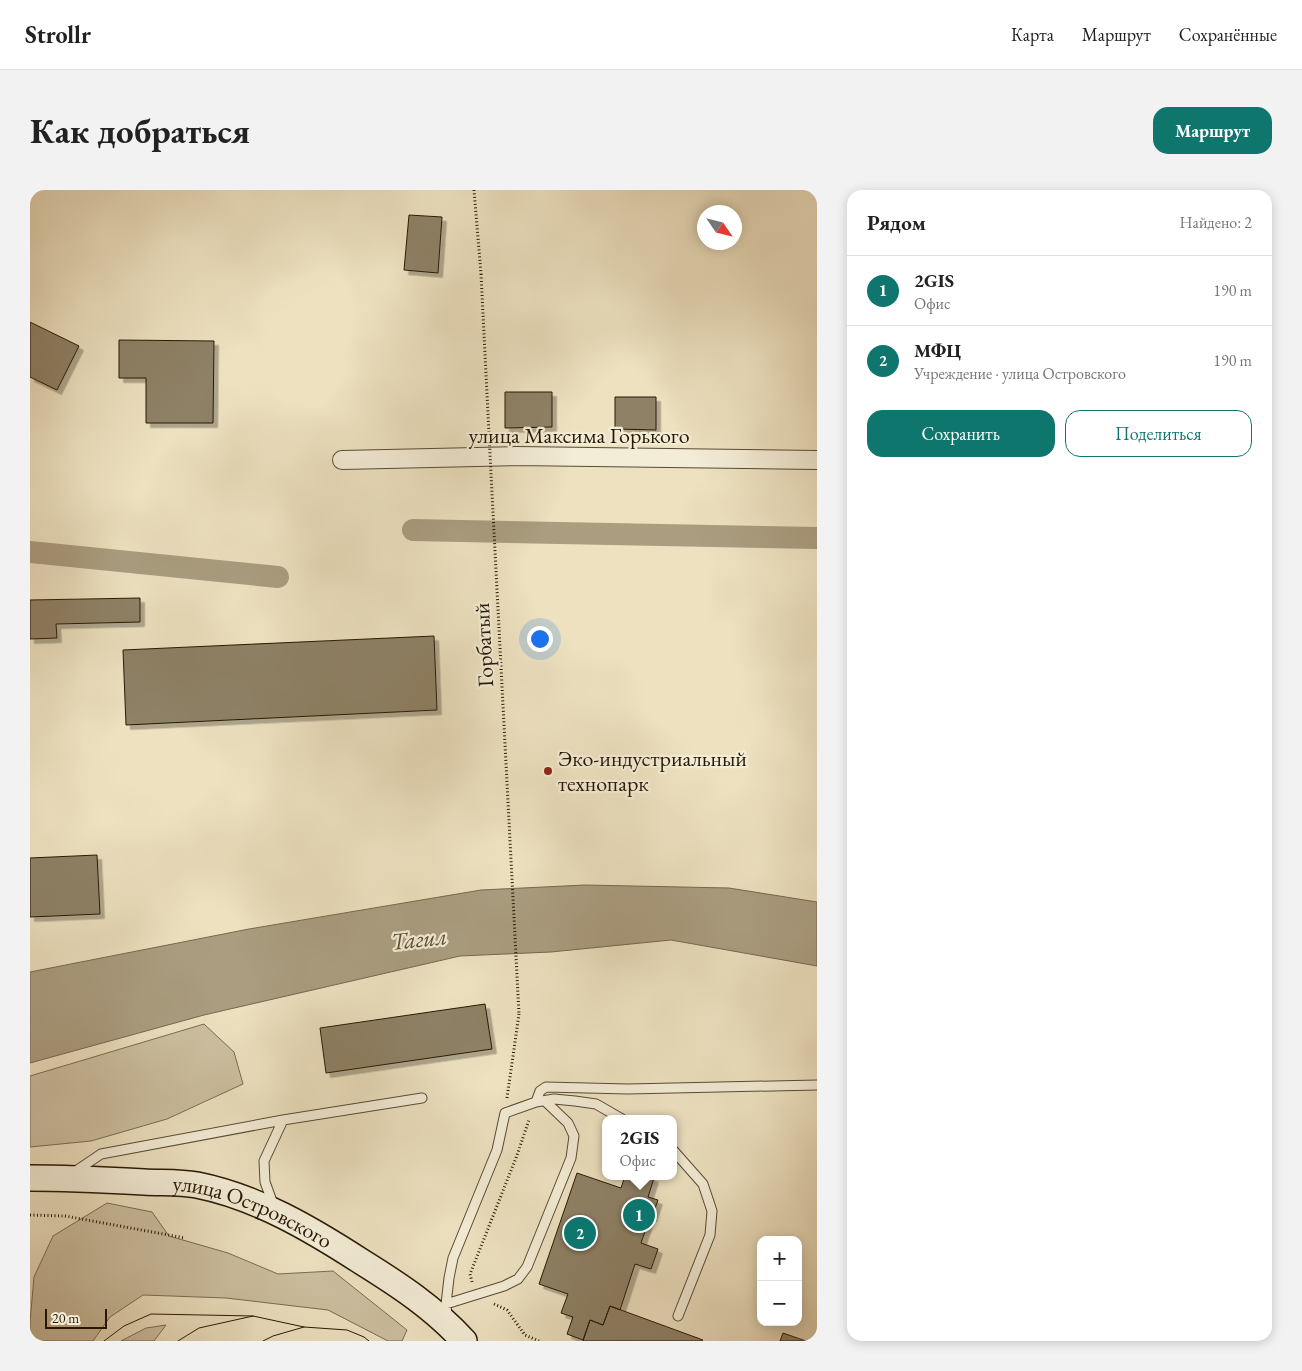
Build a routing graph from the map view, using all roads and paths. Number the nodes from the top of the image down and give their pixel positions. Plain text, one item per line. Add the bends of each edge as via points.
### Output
1 (474, 190) edge
2 (342, 460) dead end
3 (817, 460) edge
4 (817, 1085) edge
5 (422, 1098) dead end
6 (541, 1102) junction
7 (505, 1113) junction
8 (615, 1115) edge
9 (283, 1120) junction
10 (677, 1155) edge
11 (30, 1178) edge
12 (66, 1178) junction
13 (30, 1216) edge
14 (285, 1217) junction
15 (185, 1238) dead end
16 (476, 1295) junction
17 (678, 1316) dead end
18 (448, 1323) edge
19 (464, 1341) edge
20 (539, 1341) edge

1 - 7 path, Горбатый, bridge via 482,274 519,1014
2 - 3 street, улица Максима Горького via 516,456
4 - 6 lane via 628,1089 546,1087 540,1092
5 - 9 lane
6 - 7 lane
6 - 8 lane via 575,1100 596,1104
6 - 16 path via 470,1274
6 - 16 lane via 568,1123 574,1136 571,1158 527,1267 518,1279
7 - 18 lane via 497,1150 453,1258
9 - 12 lane via 101,1154
9 - 14 lane via 264,1161 265,1182 273,1204
10 - 17 lane via 703,1184 712,1211 710,1235
11 - 12 main road, улица Островского
12 - 14 main road, улица Островского via 196,1185 228,1193
13 - 15 path via 65,1216
14 - 18 main road, улица Островского via 381,1274
16 - 18 lane
16 - 20 path via 507,1310 525,1335
18 - 19 main road, улица Островского

